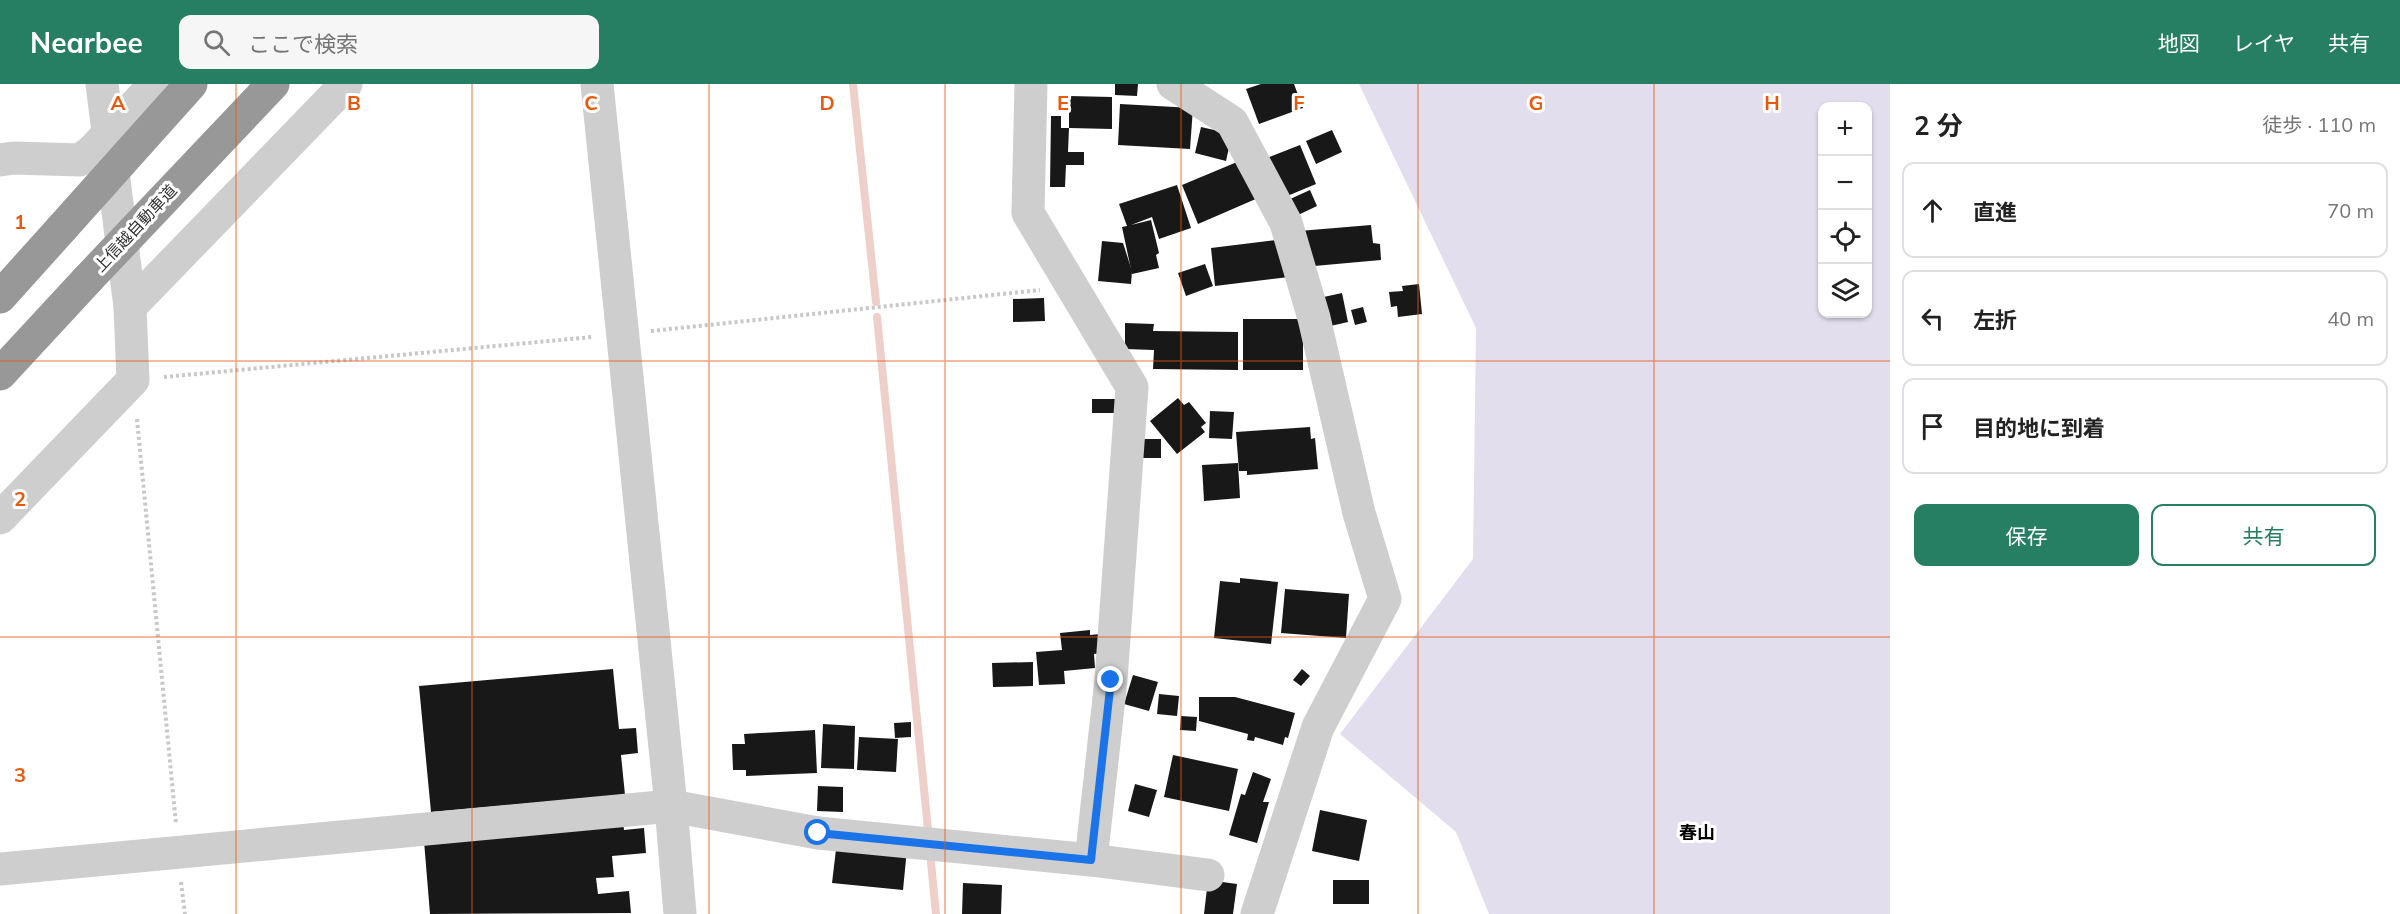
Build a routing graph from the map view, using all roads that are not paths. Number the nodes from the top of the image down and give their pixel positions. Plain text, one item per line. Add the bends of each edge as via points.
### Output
1 (102, 84) edge
2 (155, 84) edge
3 (191, 84) edge
4 (273, 84) edge
5 (346, 84) edge
6 (597, 84) edge
7 (1031, 84) edge
8 (1173, 84) edge
9 (107, 135) junction
10 (0, 160) edge
11 (0, 297) edge
12 (130, 307) junction
13 (0, 374) edge
14 (0, 518) edge
15 (671, 806) junction
16 (1091, 860) junction
17 (0, 869) edge
18 (1208, 875) dead end
19 (680, 914) edge
20 (1257, 914) edge

1 - 9 street
2 - 9 street
3 - 11 highway, bridge
4 - 13 highway, 上信越自動車道, bridge
5 - 12 street
6 - 15 street
7 - 16 street via 1028,213 1132,387 1111,680
8 - 20 street via 1232,122 1286,223 1314,318 1359,513 1384,599 1318,727
9 - 10 street via 80,160
9 - 12 street
12 - 14 street via 133,380
15 - 16 street via 818,833
15 - 17 street
15 - 19 street
16 - 18 street

